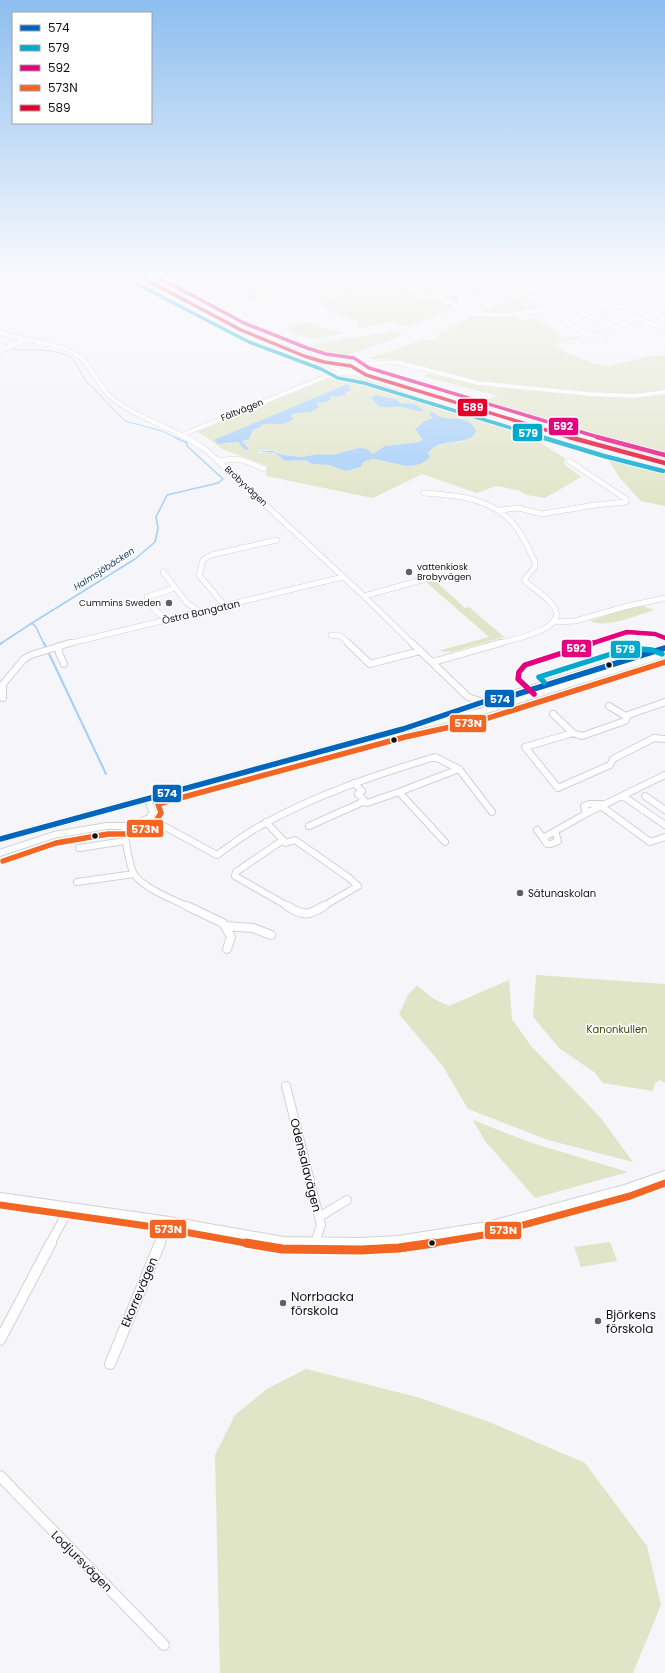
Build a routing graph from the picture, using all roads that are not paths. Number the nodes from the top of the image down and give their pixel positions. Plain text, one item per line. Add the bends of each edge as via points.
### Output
1 (74, 354) edge
2 (300, 354) edge
3 (324, 362) junction
4 (368, 363) junction
5 (346, 365) junction
6 (355, 368) junction
7 (337, 369) junction
8 (346, 372) junction
9 (366, 375) junction
10 (325, 377) junction
11 (665, 392) edge
12 (182, 435) junction
13 (219, 461) junction
14 (569, 461) dead end
15 (665, 463) edge
16 (264, 469) dead end
17 (424, 493) dead end
18 (499, 510) junction
19 (277, 540) dead end
20 (163, 572) dead end
21 (343, 577) junction
22 (429, 578) dead end
23 (175, 588) junction
24 (364, 596) junction
25 (665, 598) edge
26 (225, 606) junction
27 (200, 612) junction
28 (167, 620) junction
29 (554, 622) junction
30 (331, 635) dead end
31 (59, 646) junction
32 (665, 648) edge
33 (420, 651) junction
34 (665, 654) edge
35 (433, 662) junction
36 (64, 664) dead end
37 (463, 690) junction
38 (468, 696) junction
39 (2, 698) dead end
40 (482, 699) junction
41 (517, 700) junction
42 (665, 702) edge
43 (609, 706) dead end
44 (465, 712) junction
45 (554, 714) dead end
46 (627, 716) junction
47 (573, 733) junction
48 (665, 739) edge
49 (459, 770) junction
50 (665, 775) edge
51 (354, 782) junction
52 (399, 792) junction
53 (623, 796) junction
54 (645, 796) dead end
55 (147, 798) junction
56 (365, 801) junction
57 (604, 805) junction
58 (665, 810) edge
59 (492, 812) dead end
60 (149, 818) junction
61 (266, 822) junction
62 (665, 825) edge
63 (124, 826) junction
64 (309, 826) dead end
65 (537, 830) dead end
66 (555, 832) junction
67 (665, 837) edge
68 (543, 838) junction
69 (0, 839) edge
70 (283, 840) junction
71 (125, 841) junction
72 (445, 842) dead end
73 (79, 848) dead end
74 (0, 853) edge
75 (134, 874) junction
76 (77, 882) dead end
77 (225, 926) junction
78 (271, 935) dead end
79 (227, 949) dead end
80 (286, 1086) dead end
81 (665, 1175) edge
82 (0, 1197) edge
83 (347, 1200) dead end
84 (70, 1207) junction
85 (319, 1217) junction
86 (169, 1221) junction
87 (315, 1243) junction
88 (0, 1340) edge
89 (110, 1364) dead end
90 (0, 1476) edge
91 (164, 1645) dead end

1 - 12 street, Brobyvägen via 84,361 103,391 112,398 142,417
2 - 3 street
3 - 5 street
3 - 7 street
4 - 5 street
4 - 6 street, Fältvägen
4 - 11 street via 404,364 470,381 502,386 627,395
5 - 6 street
5 - 7 street, Fältvägen
6 - 8 street, Fältvägen
6 - 9 street
7 - 8 street
7 - 10 street, Fältvägen
8 - 9 street
8 - 10 street, Fältvägen
9 - 15 street via 606,448
10 - 12 street, Fältvägen
12 - 13 street, Brobyvägen
13 - 16 street via 242,459
13 - 21 street, Brobyvägen
14 - 18 street via 626,499 626,502 548,514 519,508
17 - 18 street via 468,498
18 - 29 street via 515,526 530,551 536,565 524,580 555,606 557,615
19 - 26 street via 211,555 203,560 199,575
20 - 23 street
21 - 24 street, Brobyvägen
21 - 26 street, Östra Bangatan
22 - 24 street
23 - 27 street via 187,603
23 - 28 street via 147,597 153,608
24 - 33 street, Brobyvägen
25 - 29 street via 624,606 575,621
26 - 27 street, Östra Bangatan
27 - 28 street, Östra Bangatan
28 - 31 street, Östra Bangatan
29 - 35 street via 545,630
30 - 33 street via 341,636 370,664
31 - 36 street
31 - 39 street, Östra Bangatan via 31,655 16,667 3,684
32 - 40 street via 508,697
33 - 35 street, Brobyvägen
34 - 41 street
35 - 37 street, Brobyvägen
37 - 38 street, Brobyvägen
37 - 40 street, Brobyvägen
38 - 40 street, Brobyvägen
38 - 44 street
40 - 41 street via 493,703
40 - 44 street via 476,710
41 - 44 street via 480,712
42 - 46 street
43 - 46 street
44 - 55 street
45 - 47 street
46 - 47 street via 625,721 582,736
47 - 48 street via 525,747 558,788 610,765 613,759 654,738
49 - 51 street via 435,757
49 - 52 street
49 - 59 street
50 - 53 street
51 - 56 street via 362,791 358,794
51 - 61 street
52 - 56 street via 367,803
52 - 72 street
53 - 57 street
53 - 62 street
54 - 58 street
55 - 60 street via 153,812
55 - 69 street
56 - 64 street
57 - 66 street
57 - 67 street via 650,842
60 - 61 street via 217,855
60 - 63 street via 138,824
61 - 70 street
63 - 71 street
63 - 74 street via 106,826 54,835
65 - 68 street
66 - 68 street
66 - 68 street via 558,841 554,844 545,843
70 - 70 street via 285,843 295,840 358,886 311,914 299,913 235,876 236,872
71 - 73 street
71 - 75 street
75 - 76 street
75 - 77 street via 152,890
77 - 78 street via 253,928
77 - 79 street via 231,937
80 - 85 street, Odensalavägen
81 - 87 street via 628,1188 488,1226 394,1240
82 - 84 street
83 - 85 street
84 - 86 street
84 - 88 street
85 - 87 street, Odensalavägen via 321,1225
86 - 87 street via 272,1240
86 - 89 street, Ekorrevägen
90 - 91 street, Lodjursvägen

